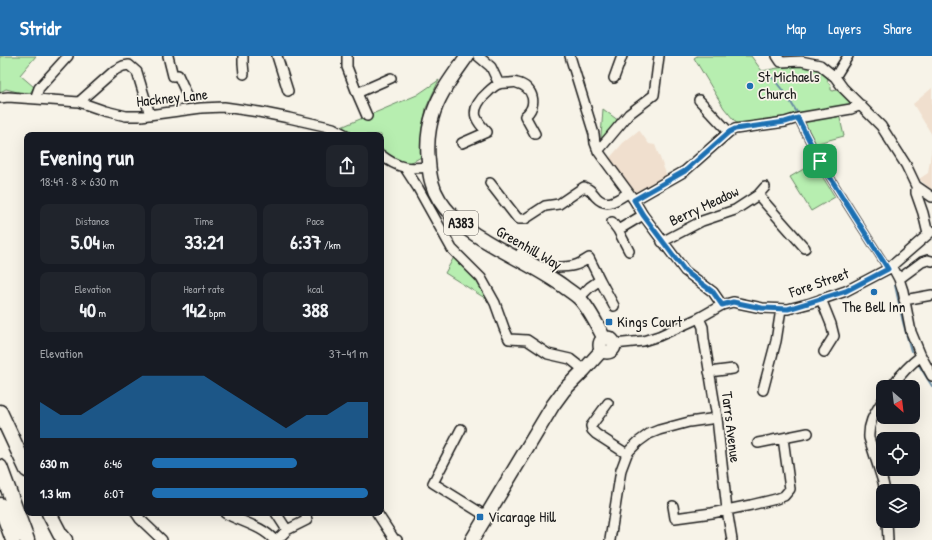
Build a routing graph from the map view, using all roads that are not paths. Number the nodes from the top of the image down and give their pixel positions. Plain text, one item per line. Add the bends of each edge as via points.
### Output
1 (68, 56) edge
2 (168, 56) edge
3 (243, 56) edge
4 (277, 56) edge
5 (347, 56) edge
6 (467, 56) edge
7 (478, 56) edge
8 (570, 56) edge
9 (622, 56) edge
10 (659, 56) edge
11 (777, 56) edge
12 (848, 56) edge
13 (244, 74) dead end
14 (835, 77) junction
15 (391, 78) dead end
16 (614, 78) dead end
17 (499, 84) junction
18 (288, 91) dead end
19 (357, 93) junction
20 (0, 98) edge
21 (35, 99) junction
22 (189, 99) dead end
23 (699, 100) dead end
24 (79, 102) junction
25 (861, 105) junction
26 (150, 115) junction
27 (367, 116) dead end
28 (798, 118) junction
29 (340, 132) edge
30 (729, 132) junction
31 (535, 134) dead end
32 (462, 143) dead end
33 (598, 151) junction
34 (384, 157) edge
35 (429, 167) junction
36 (405, 168) junction
37 (490, 183) dead end
38 (916, 186) junction
39 (765, 187) dead end
40 (758, 195) junction
41 (631, 196) junction
42 (932, 197) edge
43 (643, 215) junction
44 (930, 233) edge
45 (662, 242) junction
46 (805, 248) dead end
47 (520, 251) dead end
48 (629, 251) dead end
49 (932, 261) edge
50 (890, 267) junction
51 (557, 268) joint
52 (899, 279) junction
53 (600, 280) junction
54 (932, 295) edge
55 (579, 298) junction
56 (821, 300) junction
57 (904, 300) junction
58 (722, 305) junction
59 (614, 306) dead end
60 (781, 309) junction
61 (699, 318) junction
62 (607, 344) junction
63 (824, 352) dead end
64 (921, 356) junction
65 (733, 369) dead end
66 (584, 370) junction
67 (709, 372) junction
68 (932, 376) edge
69 (896, 380) edge
70 (763, 390) dead end
71 (608, 403) dead end
72 (876, 411) edge
73 (0, 412) edge
74 (717, 418) junction
75 (461, 429) dead end
76 (808, 433) dead end
77 (783, 438) junction
78 (758, 443) dead end
79 (627, 454) junction
80 (876, 456) edge
81 (24, 464) edge
82 (0, 467) edge
83 (0, 505) edge
84 (673, 506) dead end
85 (727, 510) junction
86 (51, 516) edge
87 (138, 516) edge
88 (231, 516) edge
89 (278, 516) edge
90 (305, 516) edge
91 (380, 516) edge
92 (486, 516) junction
93 (887, 528) edge
94 (287, 530) junction
95 (13, 540) edge
96 (27, 540) edge
97 (65, 540) edge
98 (162, 540) edge
99 (274, 540) edge
100 (277, 540) edge
101 (397, 540) edge
102 (472, 540) edge
103 (610, 540) edge
104 (732, 540) edge
105 (888, 540) edge

1 - 21 street via 39,88
2 - 22 street via 173,76 178,75
3 - 13 street
4 - 18 street
5 - 19 street via 347,67
6 - 35 main road, Greenhill Way / A383 via 446,86 434,110 429,131
7 - 17 street via 491,67
8 - 33 street
9 - 16 street
10 - 33 street via 654,95 629,114
11 - 14 street via 781,62 820,65
12 - 14 street
14 - 25 street via 842,88
15 - 19 street
17 - 31 street via 517,83 530,92 532,106 525,116
17 - 32 street via 480,98 475,112 487,132
19 - 27 street
20 - 21 street, Hackney Lane
21 - 24 street, Hackney Lane
23 - 30 street
24 - 26 street, Hackney Lane via 126,116
24 - 26 street via 115,70 129,65 137,72
25 - 28 street
25 - 38 street via 887,134
26 - 29 street, Hackney Lane via 224,107 289,118
28 - 30 street
28 - 50 street via 820,161 850,210
30 - 41 street via 685,171
33 - 41 street
34 - 36 street
35 - 36 street
35 - 55 main road, Greenhill Way / A383 via 438,197 453,218 483,240 530,264
36 - 66 street via 452,249 481,278 495,303 509,339 527,340 548,354 570,359
37 - 41 street via 518,219 525,219 545,206 559,204 584,187 606,203
38 - 42 street
38 - 44 street
39 - 40 street, Berry Meadow
40 - 45 street, Berry Meadow via 735,210 702,221
40 - 46 street, Berry Meadow
41 - 43 street
43 - 45 street
43 - 48 street via 615,226
44 - 50 street, Fore Street
45 - 58 street via 685,271 713,292
47 - 51 street via 534,262
49 - 52 street via 922,262
50 - 52 street
50 - 56 street, Fore Street via 846,291
51 - 53 street via 571,267 589,258
52 - 57 street
53 - 55 street
53 - 59 street
54 - 57 street
55 - 62 main road, Greenhill Way / A383 via 590,312
56 - 60 street, Fore Street
56 - 63 street via 834,336
57 - 64 street via 911,332
58 - 60 street, Fore Street via 733,302
58 - 61 street
60 - 70 street via 776,341
61 - 62 street via 648,340
61 - 67 street, Tarrs Avenue via 703,326
62 - 66 main road
64 - 68 street
64 - 69 street via 910,363
65 - 67 street
66 - 92 main road via 552,405
67 - 74 street, Tarrs Avenue
71 - 79 street via 591,426 592,430
72 - 80 street via 868,430
73 - 81 highway
74 - 79 street via 689,422 649,434
74 - 85 street, Tarrs Avenue
75 - 92 street via 433,483
76 - 77 street
77 - 78 street
77 - 85 street via 790,489 788,492 776,499
79 - 103 street via 621,470
82 - 96 highway
83 - 95 highway
84 - 85 street via 674,518
85 - 104 street, Tarrs Avenue
86 - 97 highway
87 - 98 street
88 - 99 street via 270,535
89 - 94 street
90 - 94 street via 307,520
91 - 101 street
92 - 102 main road
93 - 105 street
94 - 100 street

